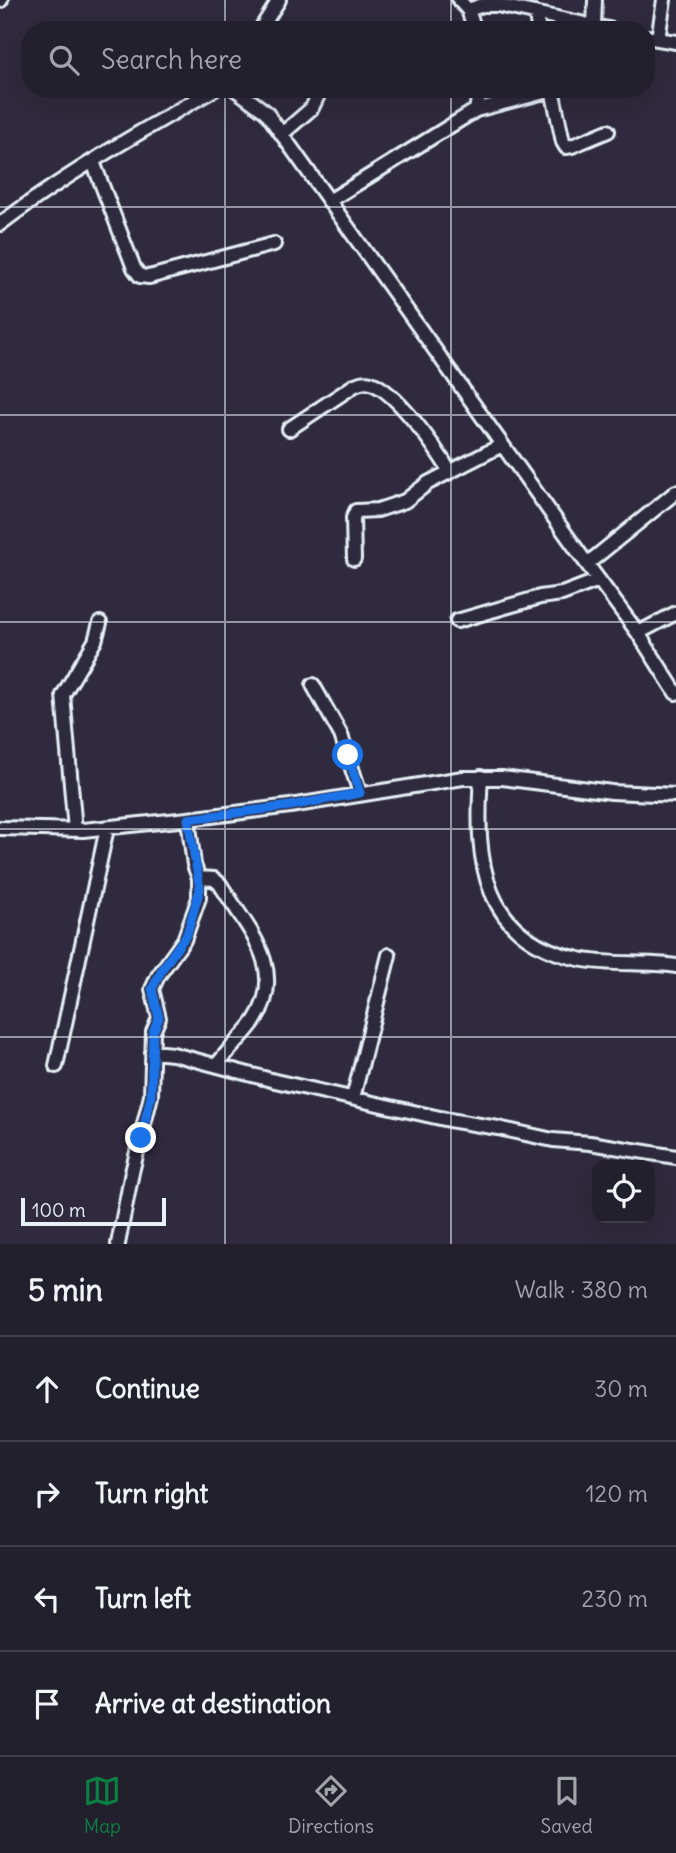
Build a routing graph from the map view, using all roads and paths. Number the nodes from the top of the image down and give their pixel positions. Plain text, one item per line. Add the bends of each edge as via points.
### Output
1 (260, 0) edge
2 (595, 0) edge
3 (664, 0) edge
4 (276, 4) edge
5 (463, 5) edge
6 (535, 13) junction
7 (266, 21) edge
8 (471, 21) edge
9 (537, 21) edge
10 (574, 21) edge
11 (594, 21) edge
12 (655, 28) edge
13 (655, 38) edge
14 (676, 42) edge
15 (200, 98) edge
16 (247, 98) edge
17 (257, 98) edge
18 (317, 98) edge
19 (478, 98) edge
20 (522, 98) edge
21 (554, 98) edge
22 (476, 110) junction
23 (266, 112) junction
24 (608, 131) dead end
25 (282, 134) junction
26 (93, 162) junction
27 (329, 201) junction
28 (0, 224) edge
29 (274, 244) dead end
30 (289, 429) dead end
31 (502, 445) junction
32 (450, 471) junction
33 (676, 492) edge
34 (354, 559) dead end
35 (587, 565) junction
36 (599, 580) junction
37 (676, 613) edge
38 (457, 621) dead end
39 (100, 623) dead end
40 (638, 633) junction
41 (313, 685) dead end
42 (676, 693) edge
43 (481, 777) junction
44 (360, 793) junction
45 (676, 796) edge
46 (188, 819) junction
47 (0, 828) edge
48 (107, 828) junction
49 (75, 830) junction
50 (199, 878) junction
51 (390, 955) dead end
52 (676, 966) edge
53 (152, 1052) junction
54 (216, 1065) junction
55 (56, 1066) dead end
56 (353, 1098) junction
57 (676, 1157) edge
58 (118, 1244) edge

1 - 4 street
2 - 11 street
3 - 12 street
4 - 7 street
5 - 6 street via 497,5
5 - 8 street
6 - 9 street
6 - 10 street
13 - 14 street
15 - 26 street
16 - 23 street
17 - 23 street
18 - 25 street via 313,108
19 - 22 street
20 - 22 street
21 - 24 street via 566,147
22 - 27 street
23 - 25 street
25 - 27 street
26 - 28 street
26 - 29 street via 140,276
27 - 31 street
30 - 32 street via 355,385 370,382 409,415
31 - 32 street
31 - 35 street
32 - 34 street via 405,501 356,511
33 - 35 street
35 - 36 street
36 - 38 street
36 - 40 street
37 - 40 street
39 - 49 street via 95,641 63,695
40 - 42 street
41 - 44 street via 341,736
43 - 44 street
43 - 45 street
43 - 52 street via 482,866 496,903 513,927 525,937 577,959
44 - 46 street
46 - 48 street
46 - 50 street
47 - 49 street
48 - 49 street
48 - 55 street
50 - 53 street via 199,898 187,934 152,989 159,1018
50 - 54 street via 220,884 268,970 268,988 256,1018
51 - 56 street
53 - 54 street
53 - 58 street via 151,1096
54 - 56 street
56 - 57 street via 545,1139

